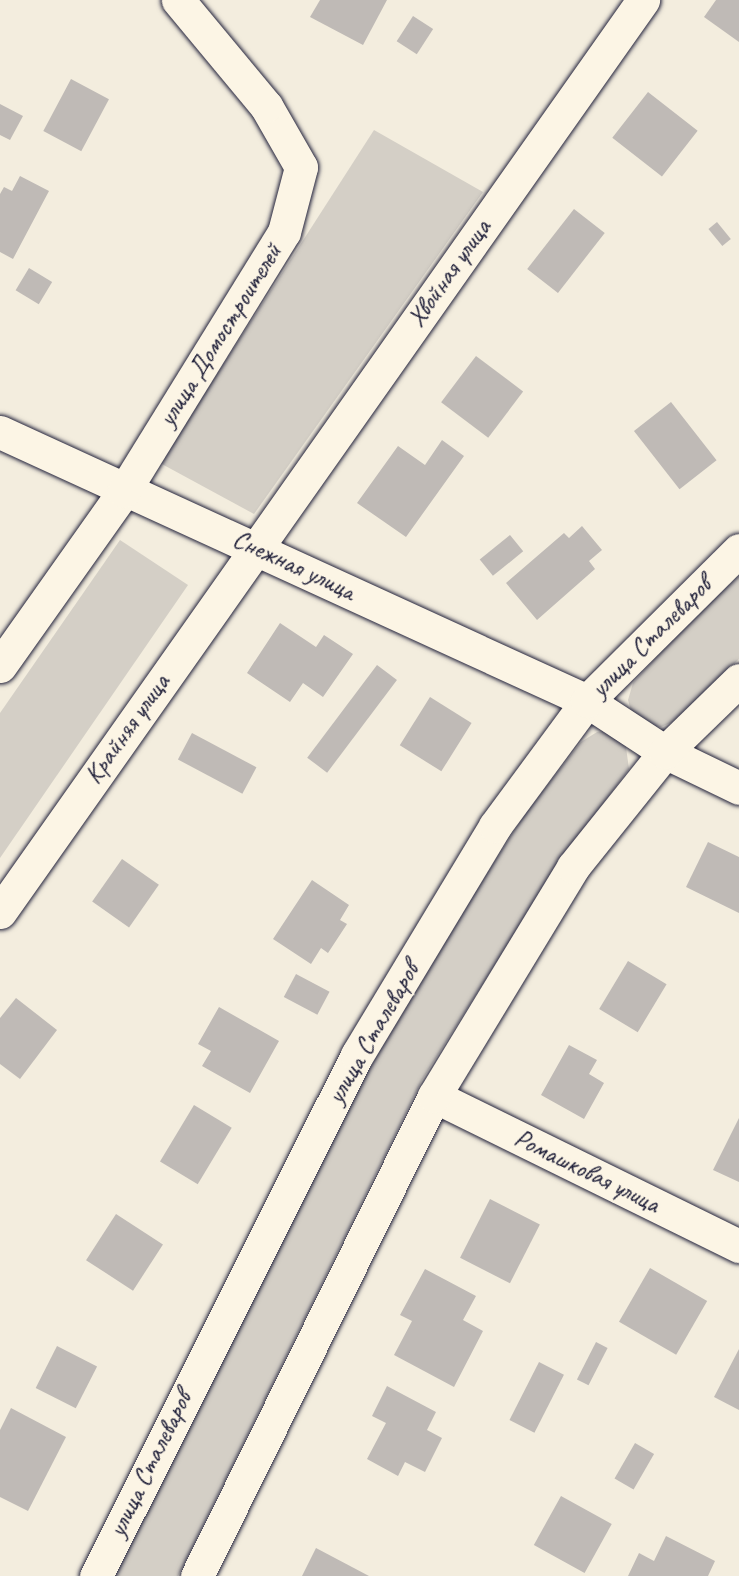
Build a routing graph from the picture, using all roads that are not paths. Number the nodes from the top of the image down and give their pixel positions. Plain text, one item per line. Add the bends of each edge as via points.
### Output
1 (178, 0) edge
2 (643, 0) edge
3 (0, 432) edge
4 (124, 491) junction
5 (255, 546) junction
6 (739, 550) edge
7 (0, 666) edge
8 (739, 680) edge
9 (587, 701) junction
10 (665, 752) junction
11 (739, 788) edge
12 (0, 912) edge
13 (434, 1096) junction
14 (739, 1246) edge
15 (96, 1576) edge
16 (197, 1576) edge

1 - 4 street, улица Домостроителей via 266,106 301,167 284,232
2 - 5 street, Хвойная улица
3 - 4 street, Снежная улица
4 - 5 street, Снежная улица
4 - 7 street, улица Домостроителей
5 - 9 street, Снежная улица
5 - 12 street, Крайняя улица
6 - 9 street, улица Сталеваров
8 - 10 street
9 - 10 street, Снежная улица
9 - 15 street, улица Сталеваров via 495,826 357,1055
10 - 11 street, Снежная улица
10 - 13 street via 573,867
13 - 14 street, Ромашковая улица
13 - 16 street

